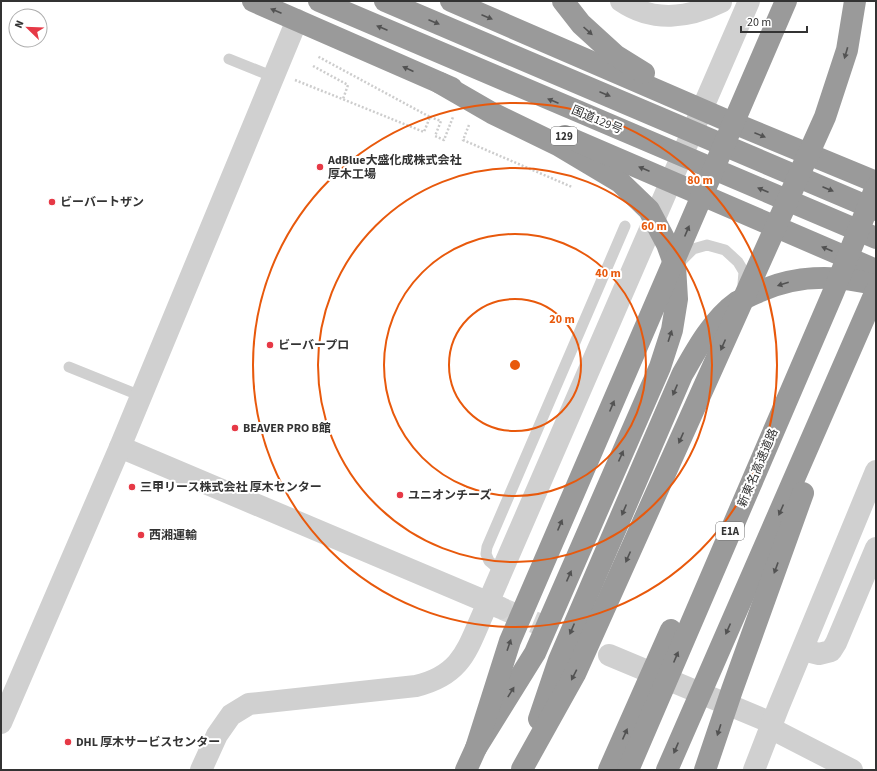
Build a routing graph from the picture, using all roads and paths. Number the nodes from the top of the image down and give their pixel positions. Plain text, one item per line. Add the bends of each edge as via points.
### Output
1 (253, 1) edge
2 (318, 1) edge
3 (385, 1) edge
4 (451, 1) edge
5 (563, 1) edge
6 (621, 1) edge
7 (749, 1) edge
8 (786, 1) edge
9 (855, 1) edge
10 (721, 2) edge
11 (297, 20) junction
12 (317, 56) dead end
13 (229, 59) dead end
14 (313, 66) dead end
15 (282, 77) junction
16 (440, 83) junction
17 (342, 98) junction
18 (430, 117) junction
19 (453, 117) dead end
20 (726, 120) junction
21 (469, 125) dead end
22 (876, 182) edge
23 (572, 187) dead end
24 (876, 187) edge
25 (876, 210) edge
26 (625, 226) dead end
27 (876, 238) edge
28 (676, 266) junction
29 (876, 270) edge
30 (876, 285) edge
31 (833, 293) junction
32 (873, 299) edge
33 (737, 302) junction
34 (69, 367) dead end
35 (141, 396) junction
36 (120, 447) junction
37 (876, 471) edge
38 (876, 548) edge
39 (502, 572) junction
40 (495, 606) junction
41 (802, 650) junction
42 (610, 655) dead end
43 (1, 723) edge
44 (772, 724) junction
45 (476, 748) junction
46 (201, 770) edge
47 (466, 770) edge
48 (522, 770) edge
49 (609, 770) edge
50 (628, 770) edge
51 (667, 770) edge
52 (705, 770) edge
53 (754, 770) edge
54 (852, 770) edge

11 -> 1 highway, 129
27 -> 2 highway, 国道129号 / 129
3 -> 25 highway
4 -> 20 highway
5 -> 20 highway via 581,24 615,55
6 - 10 street via 646,12 671,16 695,13
7 - 39 street
45 -> 8 highway via 510,642
9 -> 48 highway via 847,50 825,117 575,674
11 - 15 street
16 -> 11 highway, 129
12 - 18 path
13 - 15 lane
14 - 17 path via 348,86
15 - 17 path
15 - 35 street
16 - 28 highway via 492,113 558,145 620,182 649,210
29 -> 16 highway, 129
17 - 18 path via 424,132
18 - 19 path via 441,121 435,136 444,140
20 -> 22 highway
21 - 23 path via 463,140
24 - 31 highway, 新東名高速道路 / E1A
26 - 39 lane via 487,547 489,561
28 - 33 lane via 694,249 707,245 725,250 744,272 743,286
45 -> 28 highway via 535,653 660,367 675,315
30 -> 33 highway via 858,280 828,278 796,280 764,289
49 -> 31 highway via 741,474
50 -> 31 highway, 新東名高速道路 / E1A
32 -> 51 highway
32 -> 52 highway
33 -> 48 highway via 719,319 698,346 682,375 559,660
34 - 35 lane
35 - 36 street
36 - 40 street
36 - 43 street
37 - 41 street
38 - 41 street via 831,651 818,654
39 - 40 street
40 - 46 street via 464,657 441,677 416,686 249,704 232,715 217,734
41 - 44 street
42 - 44 street
44 - 53 street
44 - 54 street via 776,730
45 - 47 highway

